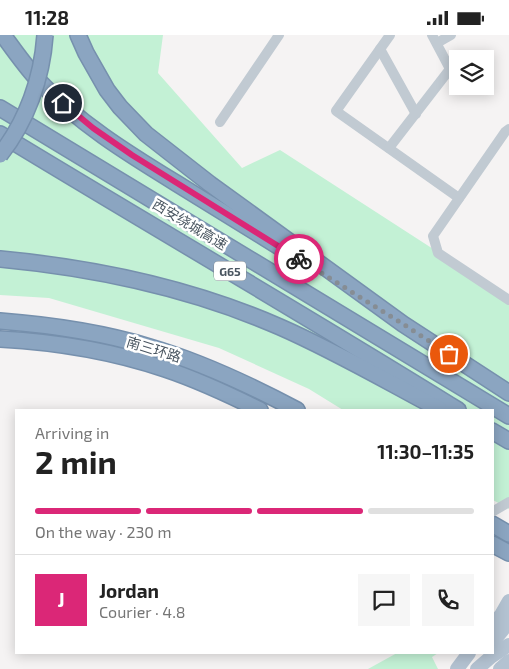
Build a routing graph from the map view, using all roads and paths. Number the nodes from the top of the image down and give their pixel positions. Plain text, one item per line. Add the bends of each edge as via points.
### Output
1 (3, 35) edge
2 (45, 35) edge
3 (78, 35) edge
4 (390, 35) edge
5 (451, 35) edge
6 (275, 36) edge
7 (434, 39) edge
8 (380, 49) junction
9 (0, 109) edge
10 (416, 114) junction
11 (220, 122) dead end
12 (509, 129) edge
13 (0, 134) edge
14 (389, 148) junction
15 (0, 155) edge
16 (459, 198) junction
17 (0, 259) edge
18 (509, 300) edge
19 (0, 321) edge
20 (403, 324) junction
21 (0, 339) edge
22 (509, 393) edge
23 (258, 409) edge
24 (296, 409) edge
25 (439, 409) edge
26 (456, 409) edge
27 (509, 416) edge
28 (494, 432) edge
29 (494, 438) edge
30 (509, 441) edge
31 (509, 445) edge
32 (509, 502) edge
33 (494, 511) edge
34 (494, 525) edge
35 (509, 534) edge
36 (499, 548) edge
37 (509, 561) edge
38 (509, 601) edge
39 (509, 621) edge
40 (494, 623) edge
41 (494, 640) edge
42 (509, 645) edge
43 (468, 654) edge
44 (483, 654) edge
45 (494, 654) edge
46 (494, 654) edge
47 (509, 661) edge
48 (457, 669) edge
49 (473, 669) edge
50 (477, 669) edge
51 (500, 669) edge

1 - 20 highway via 39,81 111,141
2 - 15 highway, bridge via 35,90 18,128
3 - 20 highway via 107,91 146,135
4 - 8 street
5 - 7 street
6 - 11 street
7 - 10 street via 450,69
8 - 10 street
8 - 14 street via 336,111
9 - 27 highway, 西安绕城高速
10 - 14 street
12 - 16 street
13 - 26 highway, 西安绕城高速 / G65
14 - 16 street
16 - 18 street via 433,236 438,253
17 - 25 highway via 113,275 214,302 338,354
19 - 24 highway, 南三环路 via 67,328 150,347 229,377
20 - 22 highway
21 - 23 highway, 南三环路 via 79,347 142,362 208,386
28 - 30 highway
29 - 31 highway
32 - 33 street
34 - 35 highway
36 - 37 main road
38 - 40 main road
39 - 41 main road
42 - 45 main road
43 - 48 main road
44 - 49 main road
46 - 50 main road
47 - 51 main road

